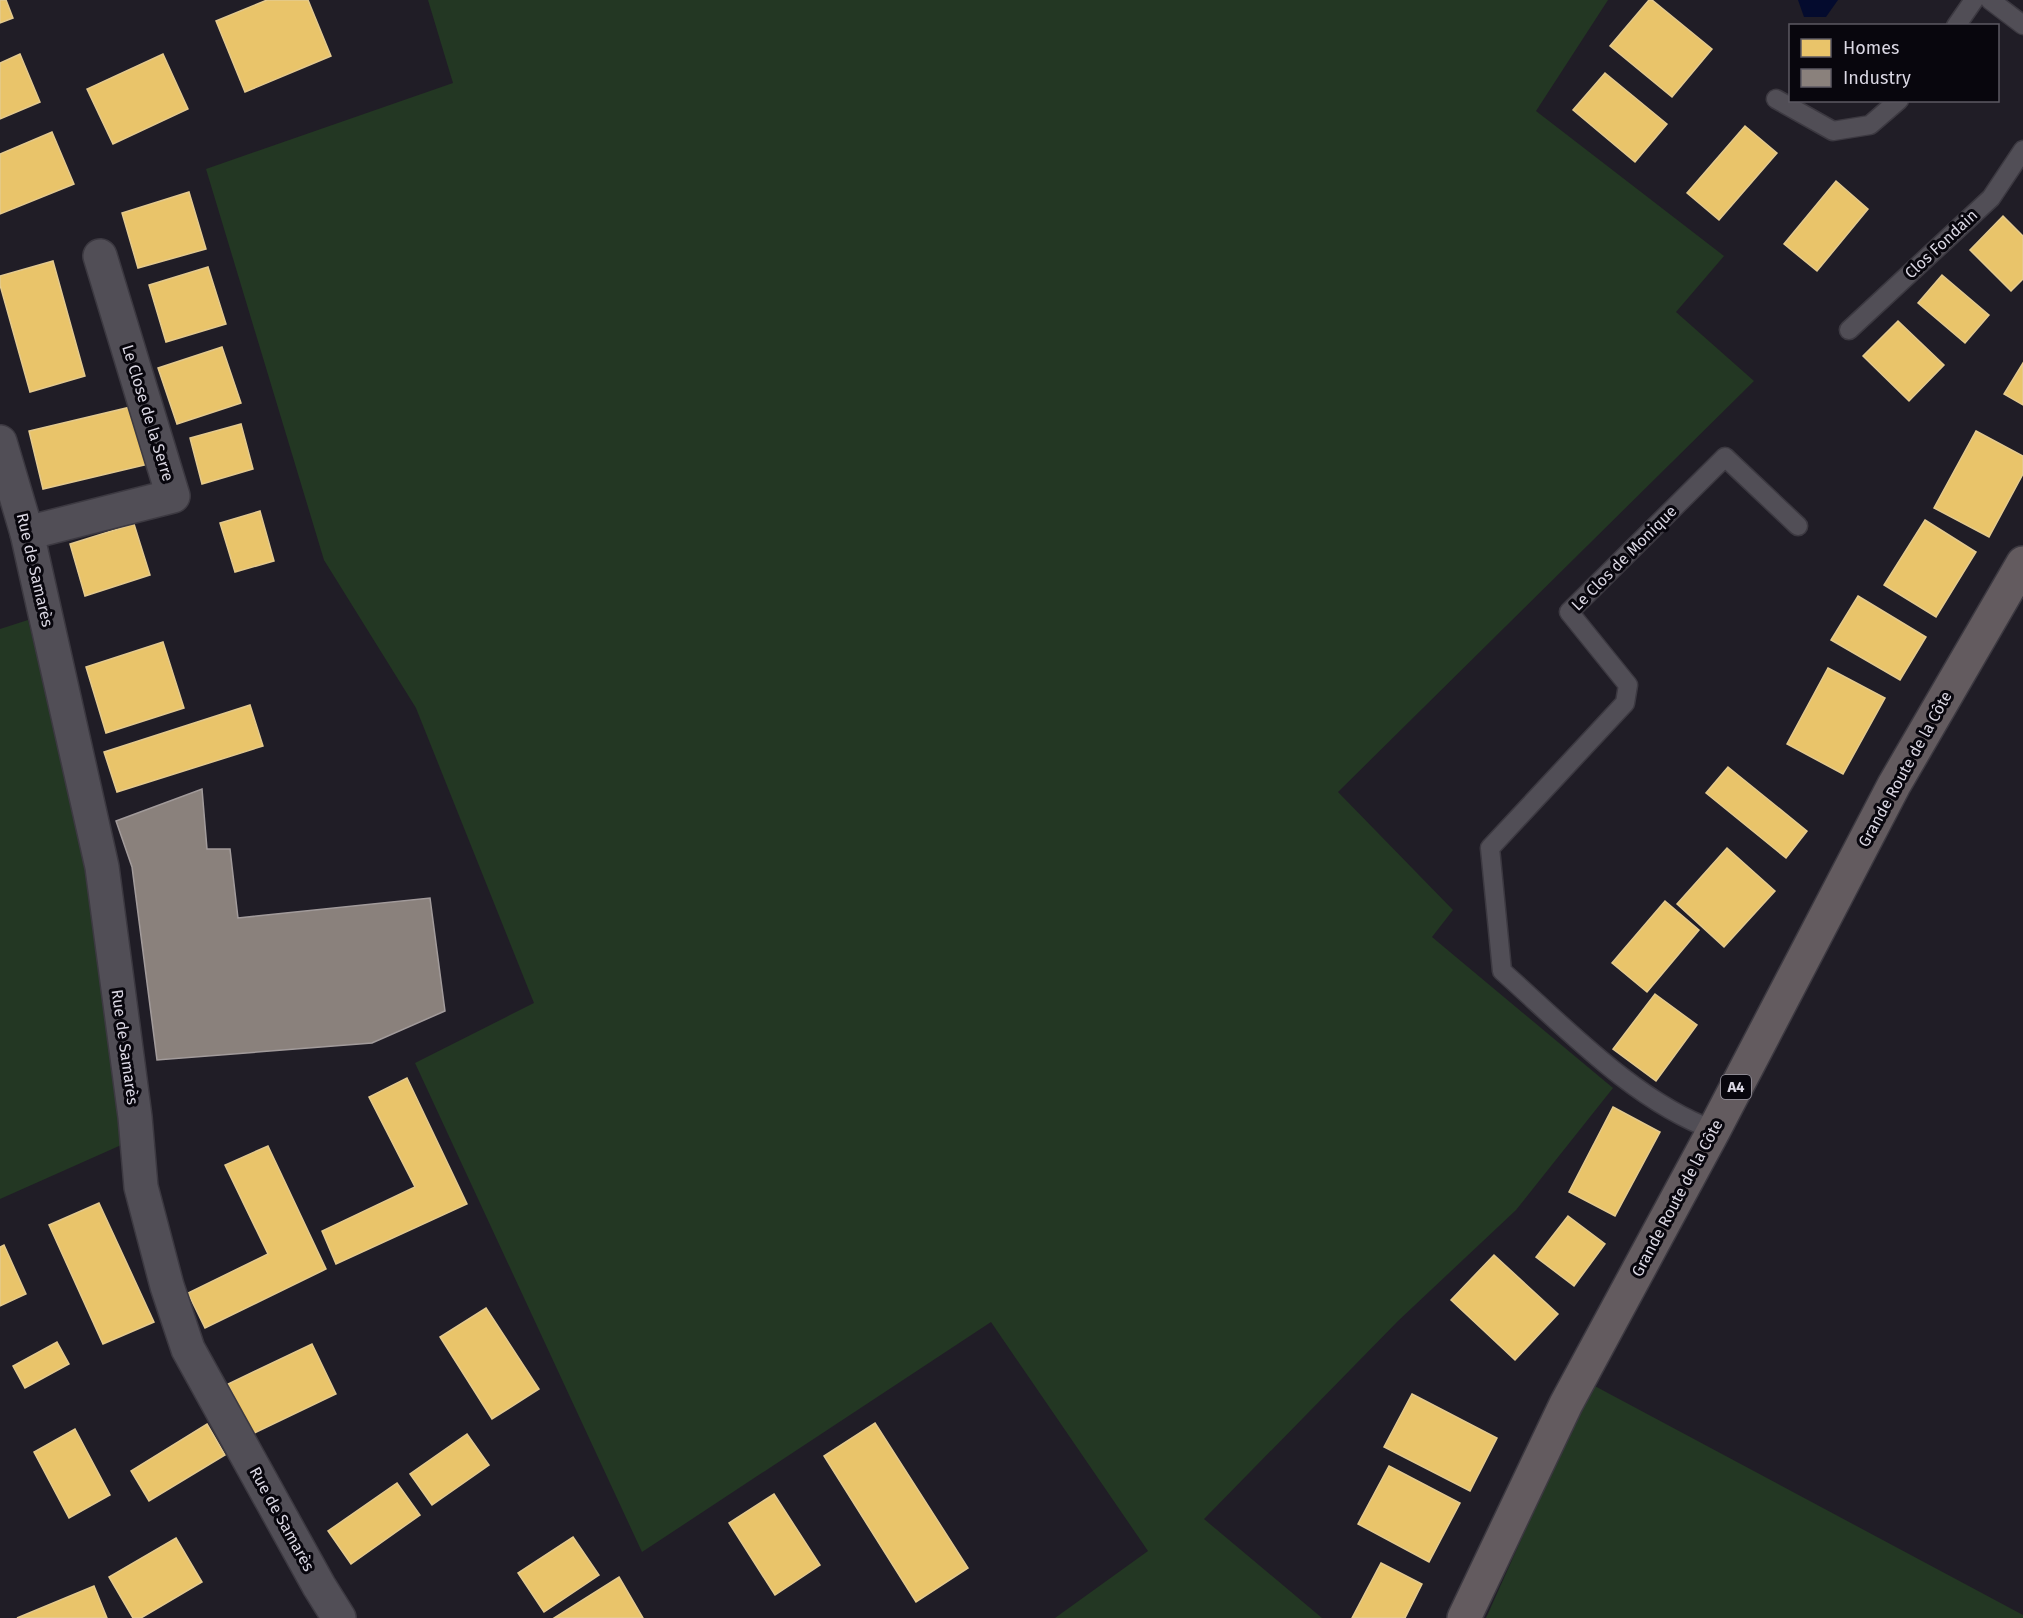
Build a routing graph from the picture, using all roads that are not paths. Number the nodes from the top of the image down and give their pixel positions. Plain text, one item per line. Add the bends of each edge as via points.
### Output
1 (1974, 0) edge
2 (1990, 0) edge
3 (1957, 24) edge
4 (2023, 25) edge
5 (1776, 99) dead end
6 (1897, 102) edge
7 (2023, 150) edge
8 (100, 256) dead end
9 (1848, 330) dead end
10 (0, 442) edge
11 (1798, 526) dead end
12 (27, 533) junction
13 (2023, 563) edge
14 (1714, 1130) junction
15 (339, 1618) edge
16 (1464, 1618) edge

1 - 3 lane
2 - 4 lane
5 - 6 lane via 1833,131 1870,125
7 - 9 lane, Clos Fondain via 1991,198
8 - 12 street, Le Close de la Serre via 173,496
10 - 12 street, Rue de Samarès
11 - 14 lane, Le Clos de Monique via 1725,457 1569,612 1628,685 1625,703 1490,848 1502,971 1627,1082 1692,1122
12 - 15 street, Rue de Samarès via 102,867 141,1187 167,1286 188,1349
13 - 14 main road, Grande Route de la Côte / A4 via 1894,785
14 - 16 main road, Grande Route de la Côte / A4 via 1566,1404

